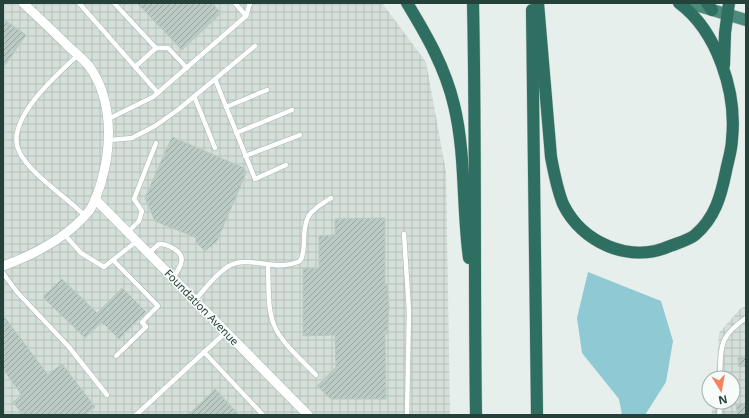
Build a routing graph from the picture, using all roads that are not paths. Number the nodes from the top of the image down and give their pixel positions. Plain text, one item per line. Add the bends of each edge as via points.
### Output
1 (23, 3) edge
2 (79, 3) edge
3 (114, 3) edge
4 (235, 3) edge
5 (250, 3) edge
6 (407, 3) edge
7 (473, 3) edge
8 (532, 3) edge
9 (538, 3) edge
10 (679, 3) edge
11 (689, 3) edge
12 (729, 3) edge
13 (709, 7) edge
14 (726, 15) junction
15 (246, 16) junction
16 (746, 20) edge
17 (255, 46) dead end
18 (156, 48) junction
19 (78, 55) junction
20 (136, 67) junction
21 (187, 68) junction
22 (724, 69) junction
23 (215, 78) junction
24 (267, 90) dead end
25 (158, 92) junction
26 (194, 96) junction
27 (226, 107) junction
28 (292, 110) dead end
29 (108, 119) junction
30 (236, 132) junction
31 (300, 135) dead end
32 (110, 140) junction
33 (156, 143) dead end
34 (215, 148) dead end
35 (246, 156) junction
36 (286, 165) dead end
37 (331, 198) dead end
38 (95, 199) junction
39 (84, 215) junction
40 (128, 232) junction
41 (64, 234) junction
42 (404, 234) dead end
43 (137, 241) junction
44 (149, 253) junction
45 (113, 260) junction
46 (3, 266) edge
47 (268, 266) junction
48 (3, 273) edge
49 (173, 278) junction
50 (474, 293) junction
51 (195, 300) junction
52 (746, 318) edge
53 (226, 332) junction
54 (204, 352) junction
55 (116, 356) dead end
56 (721, 370) edge
57 (316, 375) dead end
58 (107, 395) dead end
59 (136, 415) edge
60 (263, 415) edge
61 (308, 415) edge
62 (407, 415) edge
63 (476, 415) edge
64 (537, 415) edge

1 - 19 street
2 - 20 lane
3 - 18 lane
4 - 15 lane
5 - 15 lane
6 - 50 highway via 431,42 455,106 464,192 465,232
7 - 50 highway via 476,183
8 - 64 highway
9 - 22 highway via 554,178 572,218 590,236 611,248 635,253 658,252 695,236 717,209 732,138 732,113
10 - 22 highway via 704,30
11 - 13 highway
12 - 14 highway
13 - 14 highway
14 - 16 highway
14 - 22 highway
15 - 21 lane
17 - 23 lane
18 - 20 lane
18 - 21 lane via 168,48
19 - 29 street via 89,66 98,84
19 - 39 lane via 22,115 17,133 18,151 28,164
20 - 25 lane
21 - 25 lane
23 - 26 lane
23 - 27 lane
24 - 27 lane
25 - 29 lane
26 - 32 lane via 155,126 132,138
26 - 34 lane
27 - 30 lane
28 - 30 lane
29 - 32 street
30 - 35 lane
31 - 35 lane
32 - 38 street via 104,174
33 - 40 lane via 134,199 142,210 139,221
35 - 36 lane via 255,179
37 - 47 lane via 312,210 304,223 303,256 300,261 281,266
38 - 39 street via 90,210
38 - 40 street, Foundation Avenue
39 - 41 street
40 - 43 street, Foundation Avenue
41 - 45 lane via 81,253 104,267
41 - 46 street via 23,259
42 - 62 lane via 409,311
43 - 44 street, Foundation Avenue
43 - 45 lane
44 - 49 street, Foundation Avenue
44 - 49 lane via 159,244 168,245 176,250 182,259
45 - 55 lane via 158,306 142,322 146,326
47 - 51 lane via 248,262 235,263 225,268
47 - 57 lane via 269,306 274,324 280,335
48 - 58 lane via 17,292 69,347
49 - 51 street, Foundation Avenue
50 - 63 highway
51 - 53 street, Foundation Avenue
52 - 56 lane via 734,327 723,341
53 - 54 lane
53 - 61 street, Foundation Avenue
54 - 59 lane
54 - 60 lane

